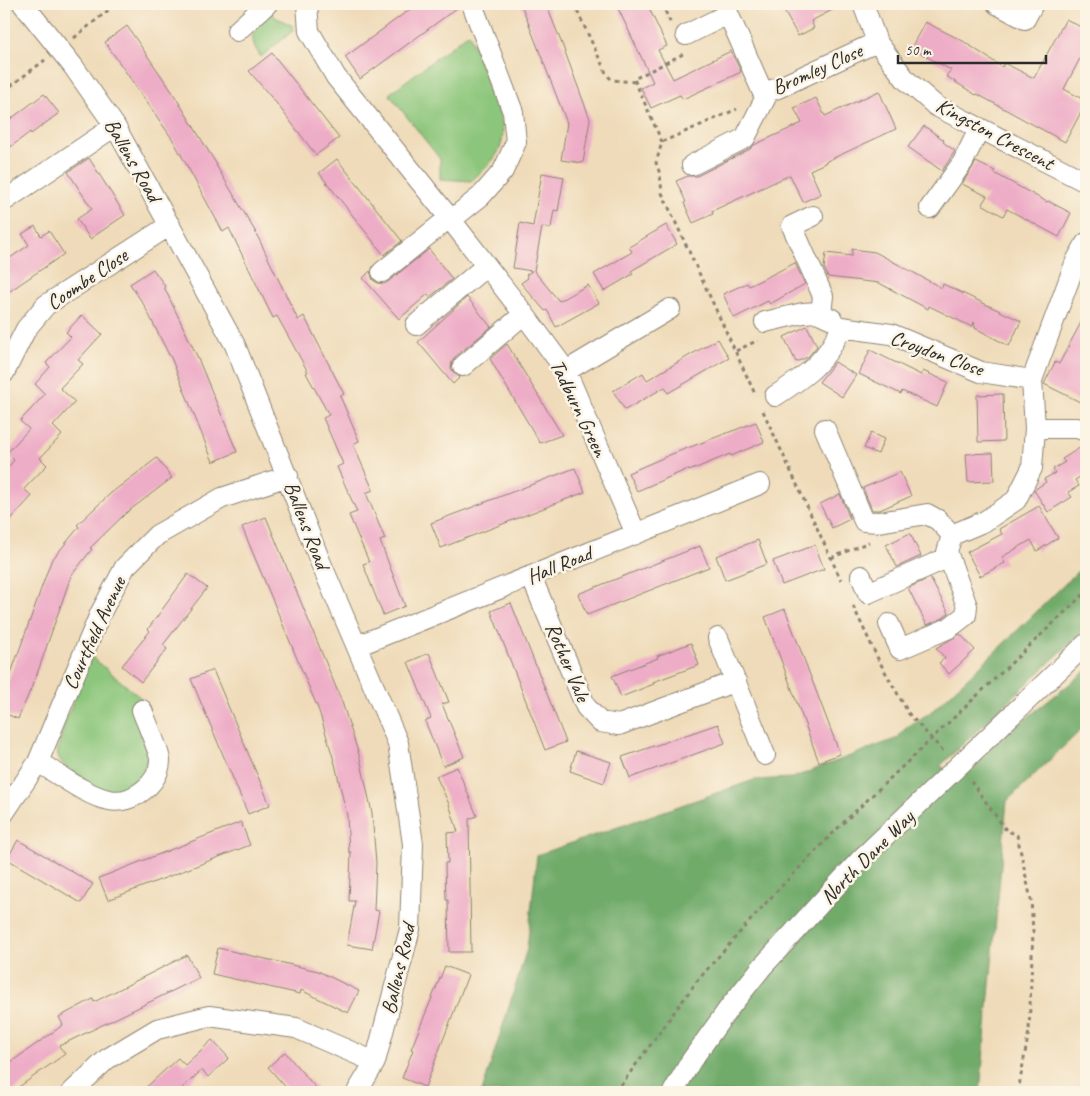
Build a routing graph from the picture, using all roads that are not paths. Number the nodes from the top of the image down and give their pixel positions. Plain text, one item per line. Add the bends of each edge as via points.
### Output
1 (23, 4) edge
2 (267, 4) edge
3 (307, 4) edge
4 (472, 4) edge
5 (863, 4) edge
6 (997, 4) edge
7 (1032, 4) edge
8 (726, 9) edge
9 (237, 30) dead end
10 (680, 37) road end
11 (877, 42) junction
12 (766, 92) junction
13 (115, 126) junction
14 (979, 129) junction
15 (692, 164) dead end
16 (1086, 182) edge
17 (4, 201) edge
18 (930, 208) dead end
19 (814, 216) dead end
20 (450, 219) junction
21 (170, 225) junction
22 (1086, 243) edge
23 (486, 266) junction
24 (382, 272) dead end
25 (670, 309) dead end
26 (524, 314) junction
27 (821, 314) junction
28 (765, 322) dead end
29 (416, 325) dead end
30 (841, 327) junction
31 (463, 366) dead end
32 (566, 371) junction
33 (4, 373) edge
34 (1032, 380) junction
35 (774, 396) dead end
36 (1035, 428) junction
37 (826, 429) dead end
38 (1086, 431) edge
39 (288, 476) junction
40 (760, 484) dead end
41 (636, 534) junction
42 (952, 535) junction
43 (949, 557) junction
44 (531, 576) junction
45 (861, 576) dead end
46 (889, 624) dead end
47 (718, 638) dead end
48 (1086, 644) edge
49 (357, 646) junction
50 (736, 680) junction
51 (142, 710) dead end
52 (765, 755) dead end
53 (38, 762) junction
54 (4, 813) edge
55 (375, 1062) junction
56 (72, 1092) edge
57 (357, 1092) edge
58 (673, 1092) edge

1 - 13 street, Ballens Road via 73,66
2 - 9 street
3 - 20 street, Tadburn Green via 309,31 336,77
4 - 20 street via 513,112 516,142 503,171 481,196
5 - 11 street, Kingston Crescent
6 - 7 street via 1025,19
8 - 10 street
8 - 12 street, Bromley Close
11 - 12 street, Bromley Close
11 - 14 street, Kingston Crescent via 906,80 936,106
12 - 15 street via 745,138
13 - 17 street
13 - 21 street, Ballens Road
14 - 16 street, Kingston Crescent
14 - 18 street via 963,162
19 - 27 street via 792,226 823,296
20 - 23 street, Tadburn Green
20 - 24 street
21 - 33 street, Coombe Close via 46,305 26,329
21 - 39 street, Ballens Road via 235,346
22 - 34 street via 1076,261
23 - 26 street, Tadburn Green
23 - 29 street
25 - 32 street
26 - 31 street
26 - 32 street, Tadburn Green
27 - 28 street via 803,313
27 - 30 street
30 - 34 street, Croydon Close via 891,334 980,372
30 - 35 street via 818,366
32 - 41 street, Tadburn Green
34 - 36 street
36 - 38 street via 1078,428
36 - 42 street via 1032,468 1016,500 985,522
37 - 42 street via 864,521 879,522 927,514
39 - 49 street, Ballens Road
39 - 53 street, Courtfield Avenue via 222,498 157,535 125,566 100,614
40 - 41 street, Hall Road
41 - 44 street, Hall Road
42 - 43 street via 947,552
43 - 45 street via 868,593
43 - 46 street via 967,606 966,615 948,628 900,649
44 - 49 street, Hall Road
44 - 50 street, Rother Vale via 586,707 600,722 619,725
47 - 50 street
48 - 58 street, North Dane Way via 861,859 728,1008
49 - 55 street, Ballens Road via 398,743 413,844 410,929
50 - 52 street
51 - 53 street via 160,759 157,773 142,793 122,801 109,800 92,794
53 - 54 street, Courtfield Avenue
55 - 56 street via 296,1028 209,1016 157,1029 107,1059
55 - 57 street, Ballens Road

